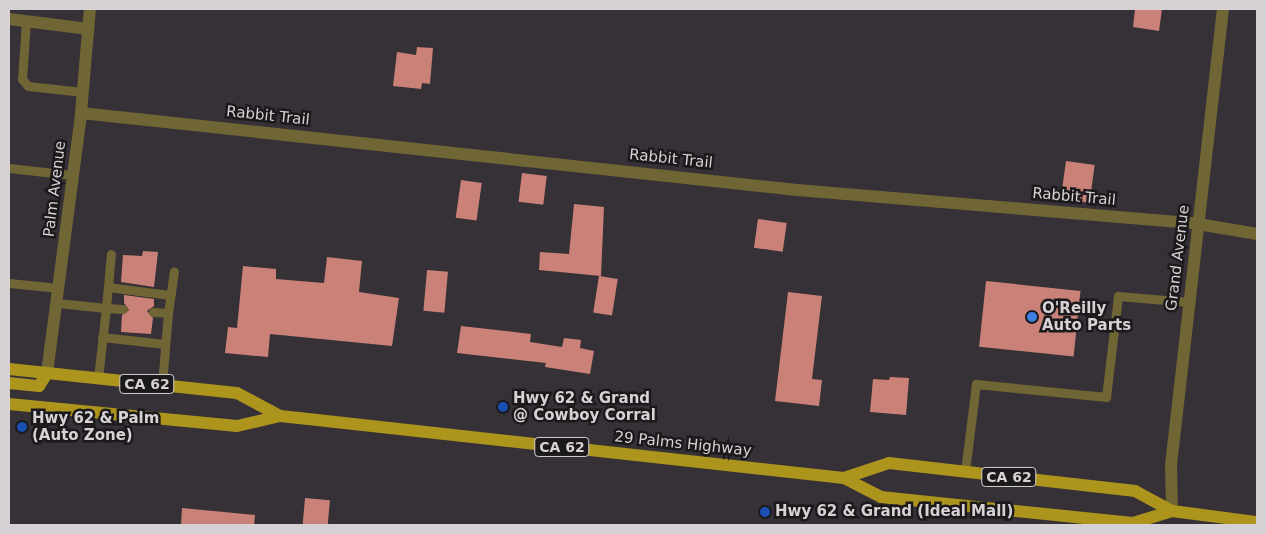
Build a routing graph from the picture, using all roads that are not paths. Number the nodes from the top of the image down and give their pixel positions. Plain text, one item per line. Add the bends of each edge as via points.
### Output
1 (90, 9) edge
2 (1223, 9) edge
3 (9, 19) edge
4 (26, 21) junction
5 (88, 29) junction
6 (83, 92) junction
7 (81, 113) junction
8 (9, 168) edge
9 (72, 175) junction
10 (1198, 224) junction
11 (1257, 234) edge
12 (111, 254) dead end
13 (174, 271) dead end
14 (9, 283) edge
15 (108, 287) junction
16 (59, 288) junction
17 (170, 295) junction
18 (1189, 302) junction
19 (58, 304) junction
20 (106, 308) junction
21 (123, 310) dead end
22 (153, 312) dead end
23 (168, 313) junction
24 (102, 337) junction
25 (166, 344) junction
26 (9, 369) edge
27 (47, 373) junction
28 (98, 378) junction
29 (9, 383) edge
30 (162, 385) junction
31 (9, 404) edge
32 (280, 416) junction
33 (965, 471) junction
34 (844, 478) junction
35 (1172, 511) junction
36 (1257, 522) edge

1 - 5 street, Palm Avenue
2 - 10 street, Grand Avenue
3 - 4 street
4 - 5 street
4 - 6 lane via 22,79 28,86
5 - 6 street, Palm Avenue
6 - 7 street, Palm Avenue
7 - 9 street, Palm Avenue
7 - 10 street, Rabbit Trail via 797,190
8 - 9 lane
9 - 16 street, Palm Avenue
10 - 11 street, Rabbit Trail
10 - 18 street, Grand Avenue
12 - 15 lane
13 - 17 lane
14 - 16 lane
15 - 17 lane
15 - 20 lane
16 - 19 street, Palm Avenue
17 - 23 lane
18 - 33 lane via 1118,296 1106,397 976,384
18 - 35 street, Grand Avenue via 1170,464
19 - 20 lane
19 - 27 street, Palm Avenue
20 - 21 lane
20 - 24 lane
22 - 23 lane
23 - 25 lane
24 - 25 lane
24 - 28 lane
25 - 30 lane
26 - 27 main road, 29 Palms Highway / CA 62
27 - 28 main road, 29 Palms Highway / CA 62
27 - 29 main road via 38,386
28 - 30 main road, 29 Palms Highway / CA 62
30 - 32 main road, 29 Palms Highway / CA 62 via 237,393
31 - 32 main road, 29 Palms Highway / CA 62 via 237,426
32 - 34 main road, 29 Palms Highway / CA 62
33 - 34 main road, 29 Palms Highway / CA 62 via 889,463
33 - 35 main road, 29 Palms Highway / CA 62 via 1135,491
34 - 35 main road, 29 Palms Highway / CA 62 via 881,497 1133,523
35 - 36 main road, 29 Palms Highway / CA 62

